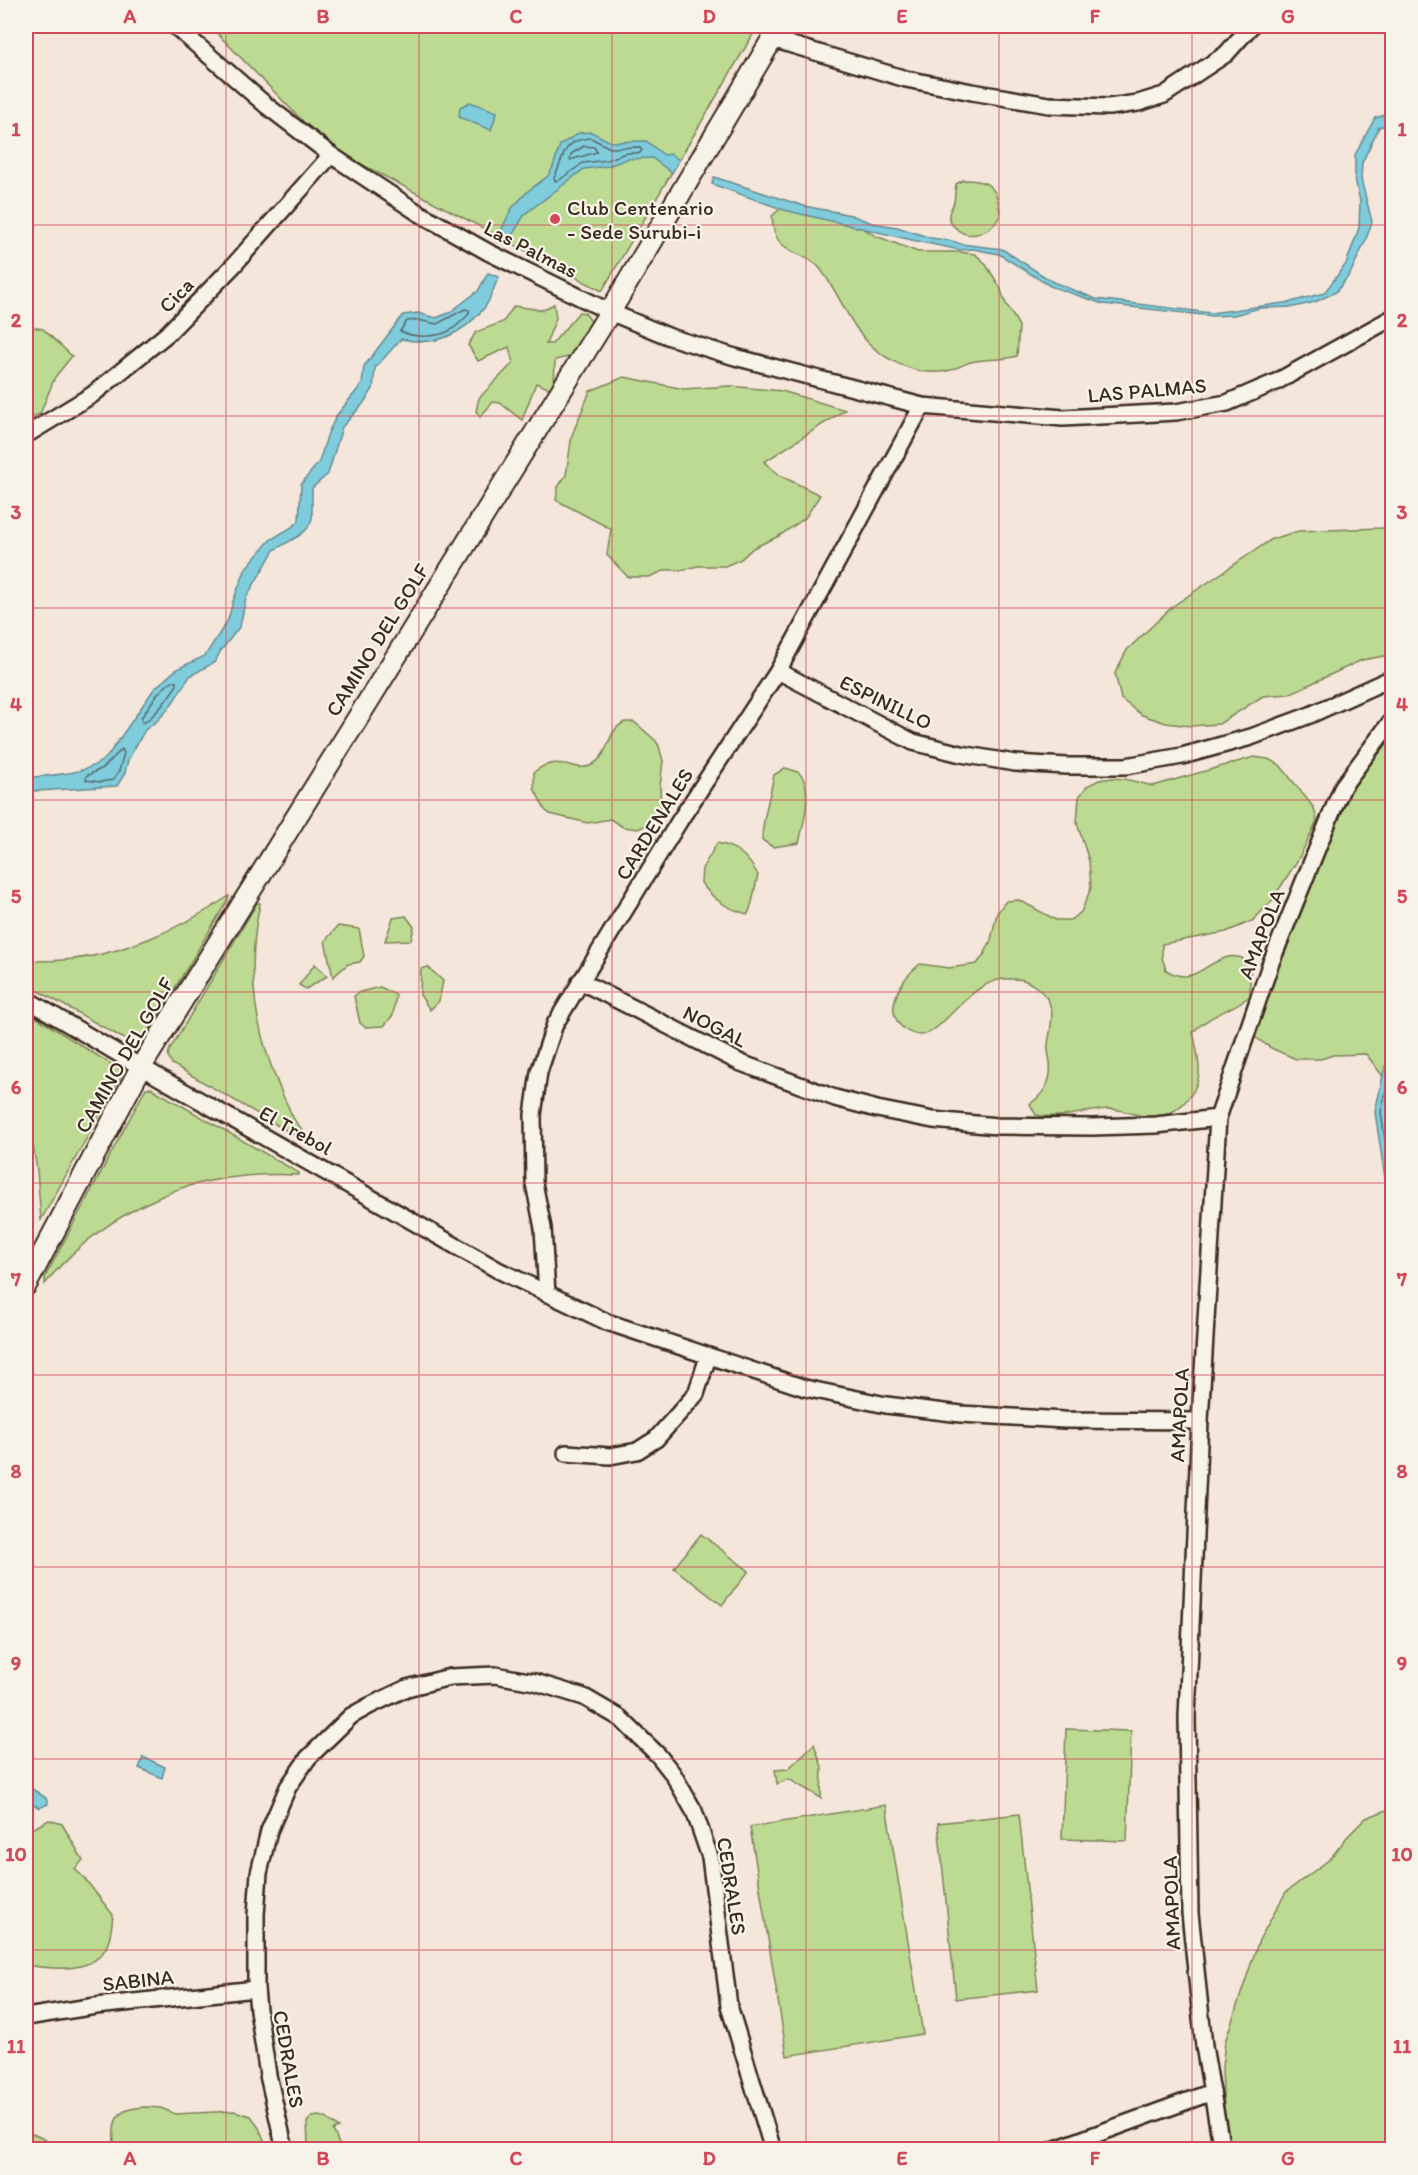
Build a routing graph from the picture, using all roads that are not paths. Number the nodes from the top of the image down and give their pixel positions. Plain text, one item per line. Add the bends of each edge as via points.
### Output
1 (175, 26) edge
2 (1251, 26) edge
3 (776, 32) edge
4 (331, 155) junction
5 (610, 312) junction
6 (1392, 318) edge
7 (922, 406) junction
8 (26, 435) edge
9 (778, 671) junction
10 (1392, 678) edge
11 (1392, 720) edge
12 (580, 981) junction
13 (26, 999) edge
14 (141, 1067) junction
15 (1218, 1118) junction
16 (26, 1285) edge
17 (547, 1294) junction
18 (708, 1357) junction
19 (1200, 1421) junction
20 (566, 1453) dead end
21 (256, 1989) junction
22 (26, 2017) edge
23 (1212, 2092) junction
24 (285, 2150) edge
25 (773, 2150) edge
26 (1053, 2150) edge
27 (1222, 2150) edge

1 - 4 street, Las Palmas via 267,106
2 - 3 street via 1226,54 1164,94 1138,104 1109,107 1048,105 906,79
3 - 5 street, CAMINO DEL GOLF
4 - 5 street, Las Palmas via 417,212 488,252
4 - 8 street, Cica via 234,266 167,334 92,394
5 - 7 street, Las Palmas via 669,337 724,354
5 - 14 street, CAMINO DEL GOLF
6 - 7 street, LAS PALMAS via 1276,382 1227,403 1176,412 1063,418
7 - 9 street, CARDENALES
9 - 10 street, ESPINILLO via 913,742 1015,763 1067,766 1126,766 1182,756 1300,719
9 - 12 street, CARDENALES
11 - 15 street, AMAPOLA via 1343,786 1270,965
12 - 15 street, NOGAL via 741,1063 835,1098 877,1109 933,1120 997,1126 1156,1125
12 - 17 street, CARDENALES via 555,1024 539,1072 533,1115 534,1183 543,1228
13 - 14 street, El Trebol
14 - 16 street, CAMINO DEL GOLF
14 - 17 street, El Trebol
15 - 19 street, AMAPOLA
17 - 18 street, El Trebol via 607,1322
18 - 19 street, El Trebol via 805,1388 886,1405 1064,1420
18 - 20 street via 696,1394 656,1439 637,1451 610,1456
19 - 23 street, AMAPOLA via 1187,1717 1190,1902 1196,1980
21 - 22 street, SABINA
21 - 24 street, CEDRALES via 268,2075
21 - 25 street, CEDRALES via 259,1873 269,1831 288,1787 308,1758 351,1716 407,1688 450,1677 495,1675 558,1688 584,1697 633,1729 674,1774 694,1811 710,1857 731,2014
23 - 26 street
23 - 27 street, AMAPOLA

